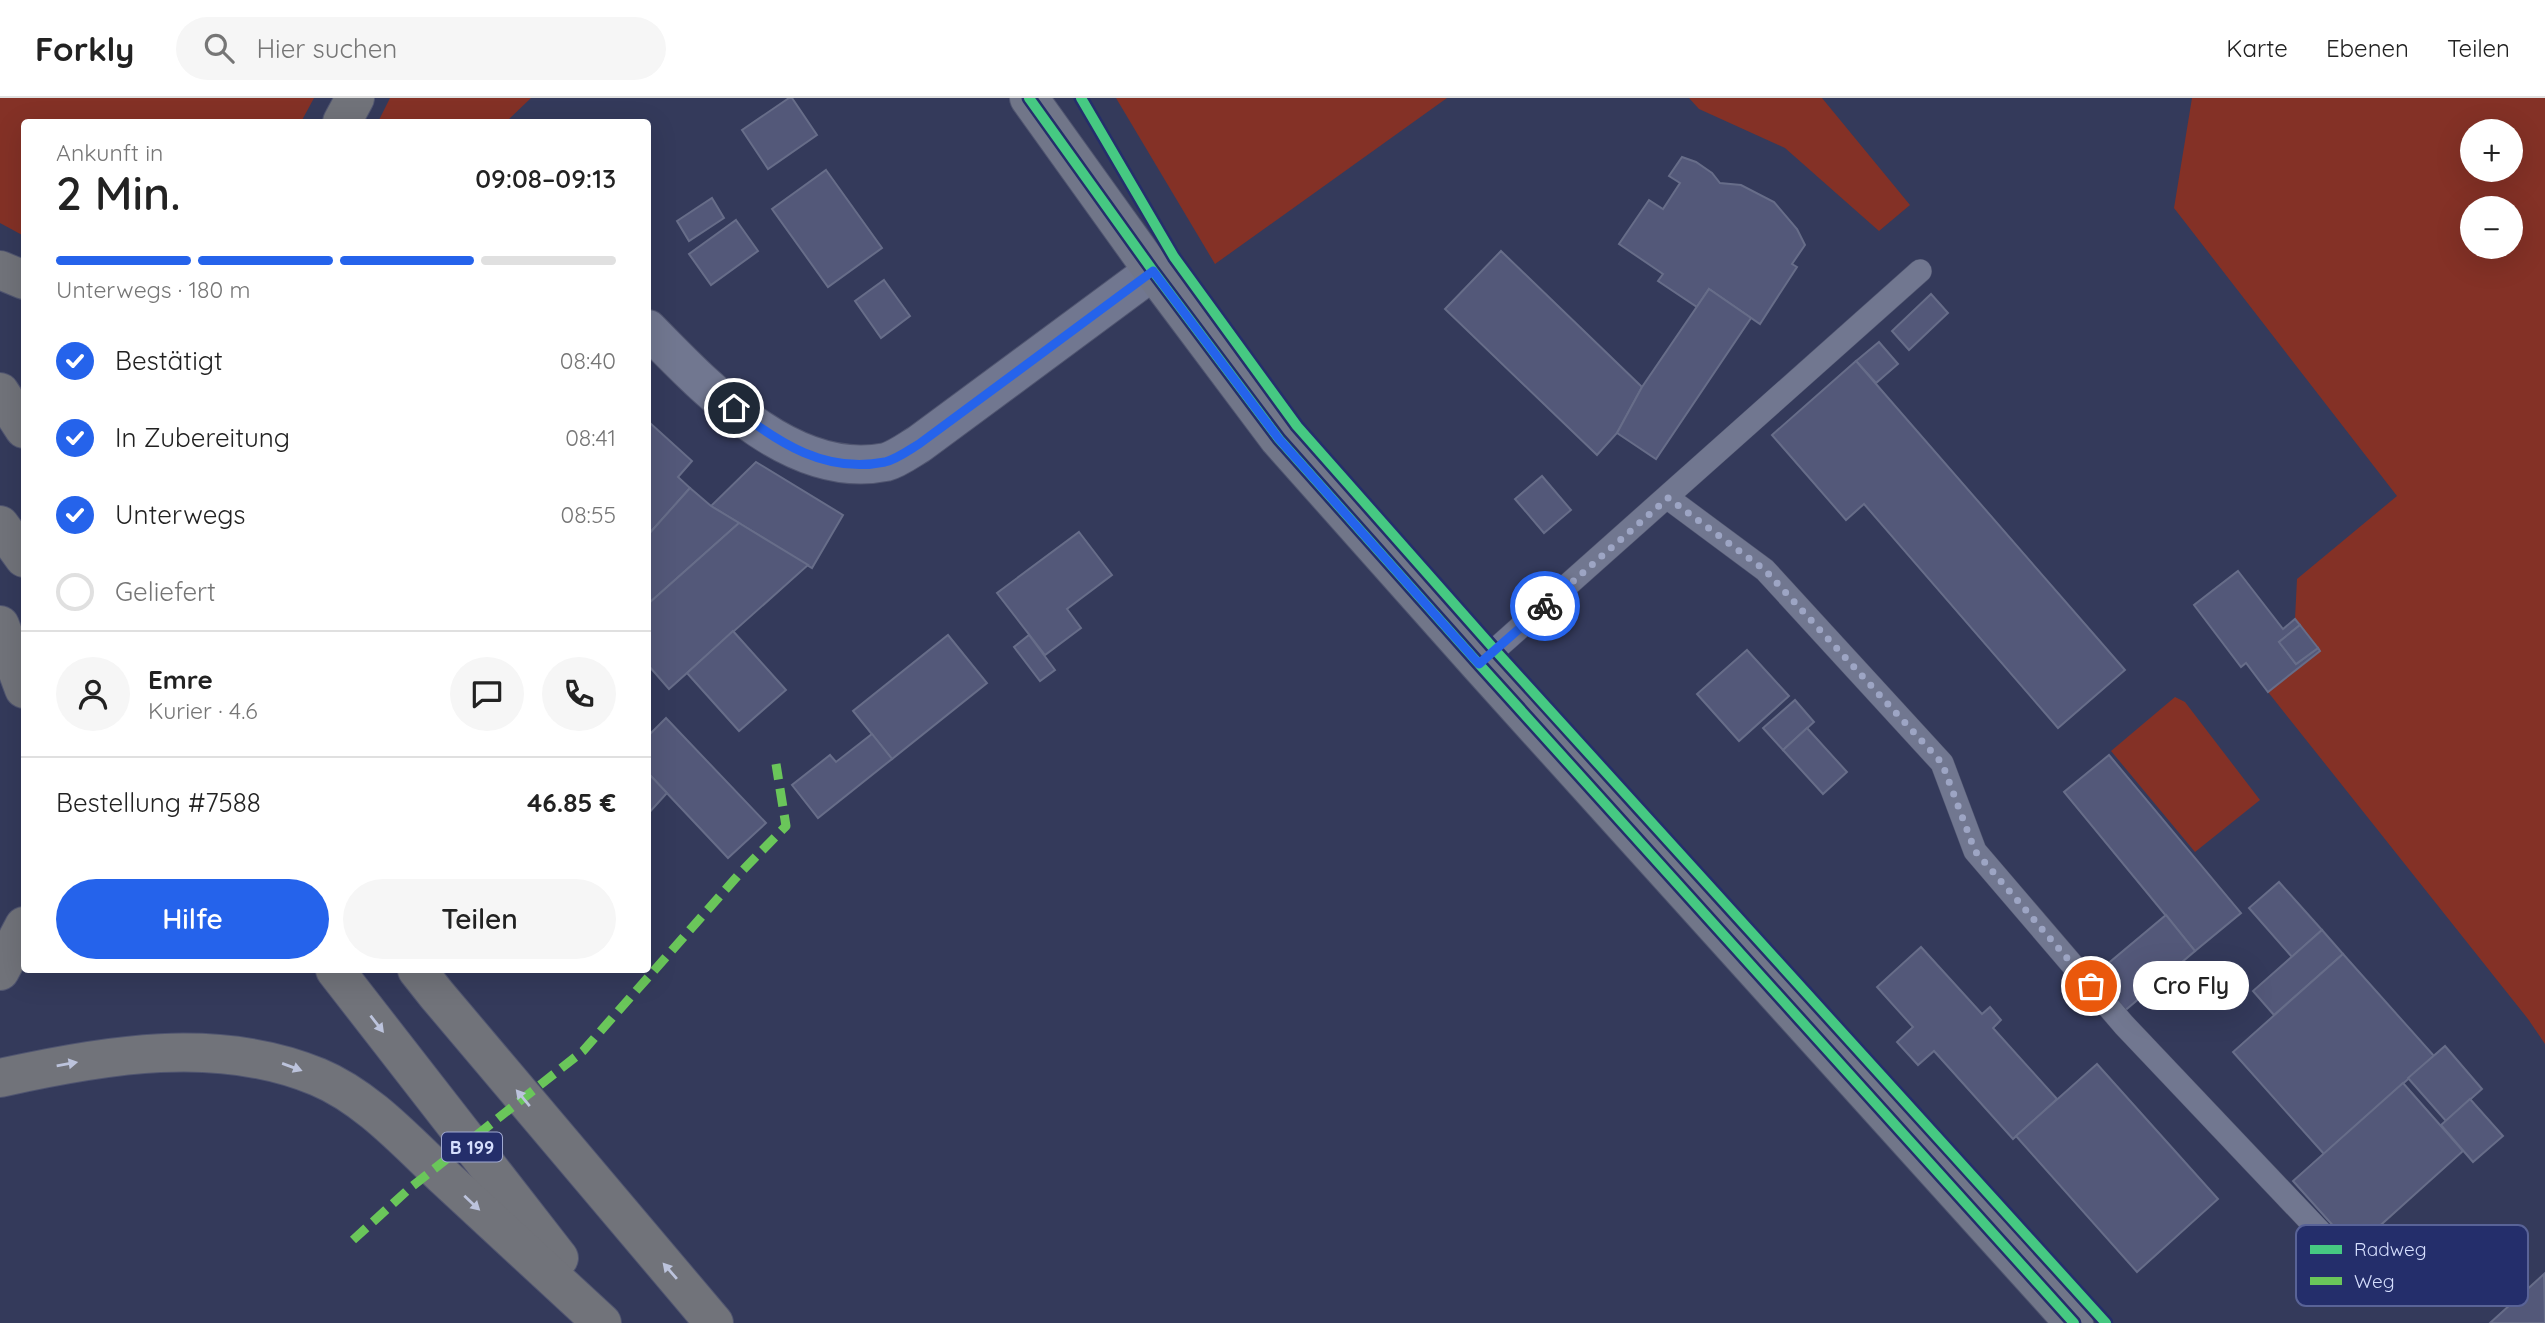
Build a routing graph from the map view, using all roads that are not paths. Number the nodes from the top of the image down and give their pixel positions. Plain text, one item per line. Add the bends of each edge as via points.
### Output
1 (355, 98) edge
2 (1029, 98) edge
3 (344, 119) edge
4 (0, 270) edge
5 (1153, 271) junction
6 (1920, 271) dead end
7 (21, 279) edge
8 (651, 332) edge
9 (0, 392) edge
10 (21, 424) edge
11 (1668, 498) junction
12 (0, 524) edge
13 (21, 554) edge
14 (0, 625) edge
15 (1479, 664) junction
16 (21, 681) edge
17 (21, 932) edge
18 (0, 971) edge
19 (337, 973) edge
20 (425, 978) edge
21 (0, 1078) edge
22 (2314, 1225) edge
23 (602, 1323) edge
24 (610, 1323) edge
25 (714, 1323) edge
26 (2074, 1323) edge

1 - 3 highway
2 - 5 street
4 - 7 highway
5 - 8 street via 919,444 888,461 854,464 810,456 771,437 715,393
5 - 15 street via 1279,439
6 - 11 lane
9 - 10 highway
11 - 15 lane
11 - 22 lane via 1765,570 1942,763 1975,851 2124,1025
12 - 13 highway
14 - 16 highway
15 - 26 street
17 - 18 highway
19 -> 24 highway, B 199
25 -> 20 highway
21 -> 23 highway via 156,1052 241,1056 320,1077 353,1096 392,1128

